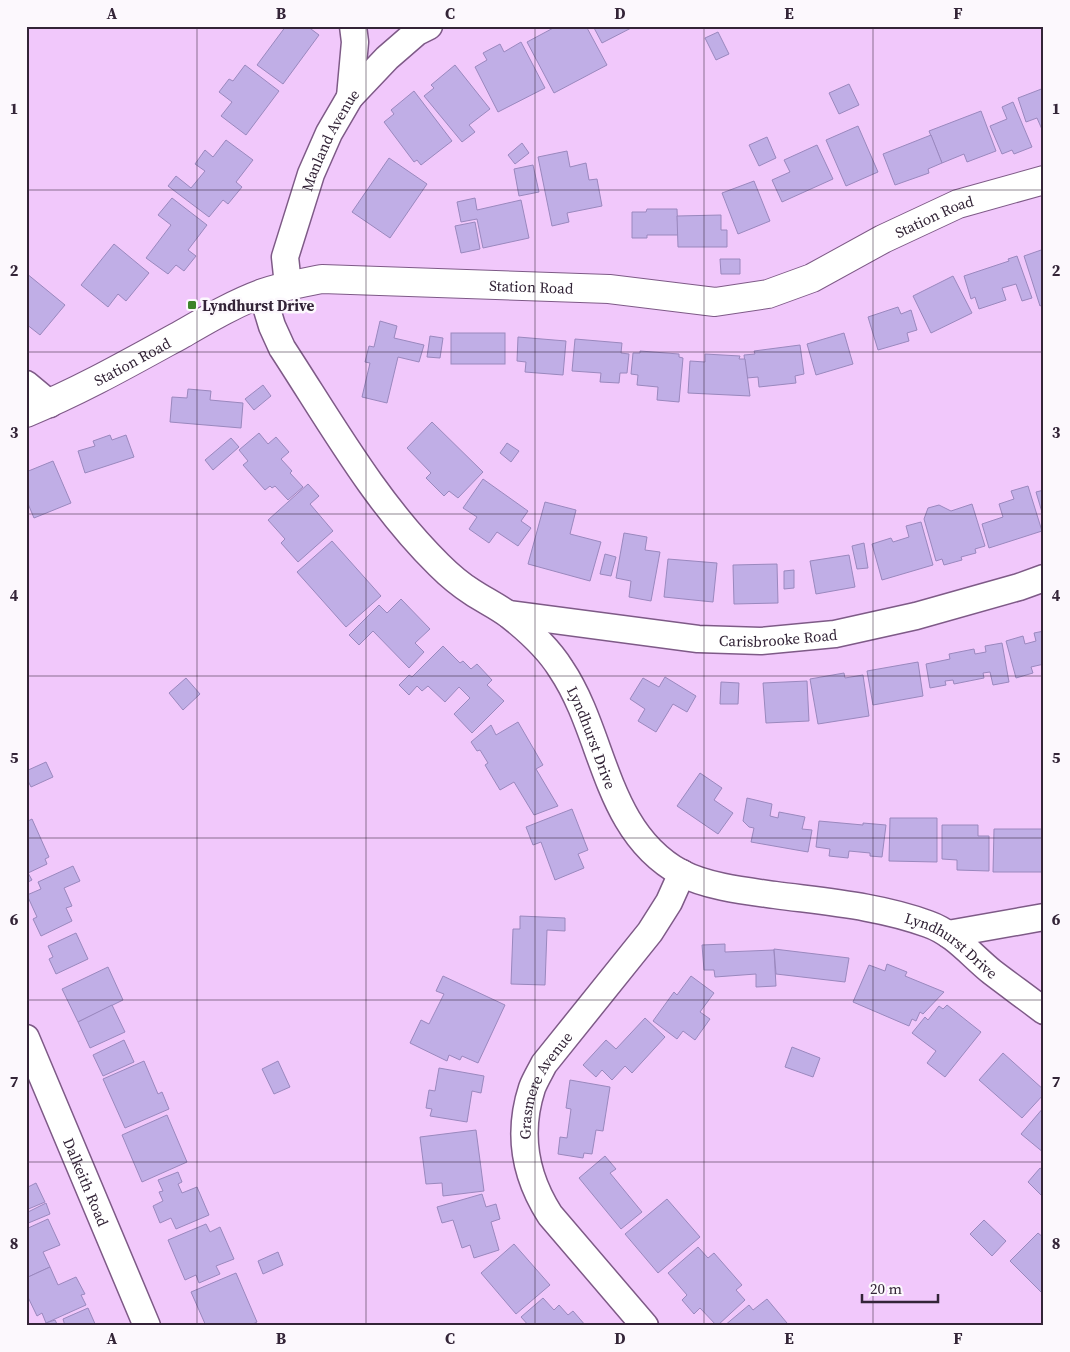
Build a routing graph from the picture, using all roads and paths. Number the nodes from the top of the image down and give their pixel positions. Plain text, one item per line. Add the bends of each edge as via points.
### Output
1 (353, 26) edge
2 (414, 28) edge
3 (350, 97) junction
4 (1044, 180) edge
5 (288, 285) junction
6 (262, 293) junction
7 (26, 384) edge
8 (38, 408) edge
9 (1044, 578) edge
10 (508, 614) junction
11 (682, 873) junction
12 (1044, 917) edge
13 (948, 934) junction
14 (1044, 1010) edge
15 (26, 1038) edge
16 (147, 1326) edge
17 (645, 1326) edge

1 - 3 street
2 - 3 street, Manland Avenue
3 - 5 street, Manland Avenue via 329,133 308,182 285,257
4 - 5 main road, Station Road via 958,204 883,239 812,278 768,294 715,302 609,289 461,283 322,279
5 - 6 main road, Station Road
6 - 8 main road, Station Road
6 - 10 street, Lyndhurst Drive via 282,348 376,492 441,567 470,591
7 - 8 street
9 - 10 street, Carisbrooke Road via 916,616 835,634 761,641 698,639
10 - 11 street, Lyndhurst Drive via 542,645 561,668 576,694 620,808 631,825 657,855
11 - 13 street, Lyndhurst Drive via 751,892 900,915
11 - 17 street, Grasmere Avenue via 650,932 544,1064 532,1088 525,1118 525,1151 538,1197
12 - 13 street
13 - 14 street, Lyndhurst Drive
15 - 16 street, Dalkeith Road

